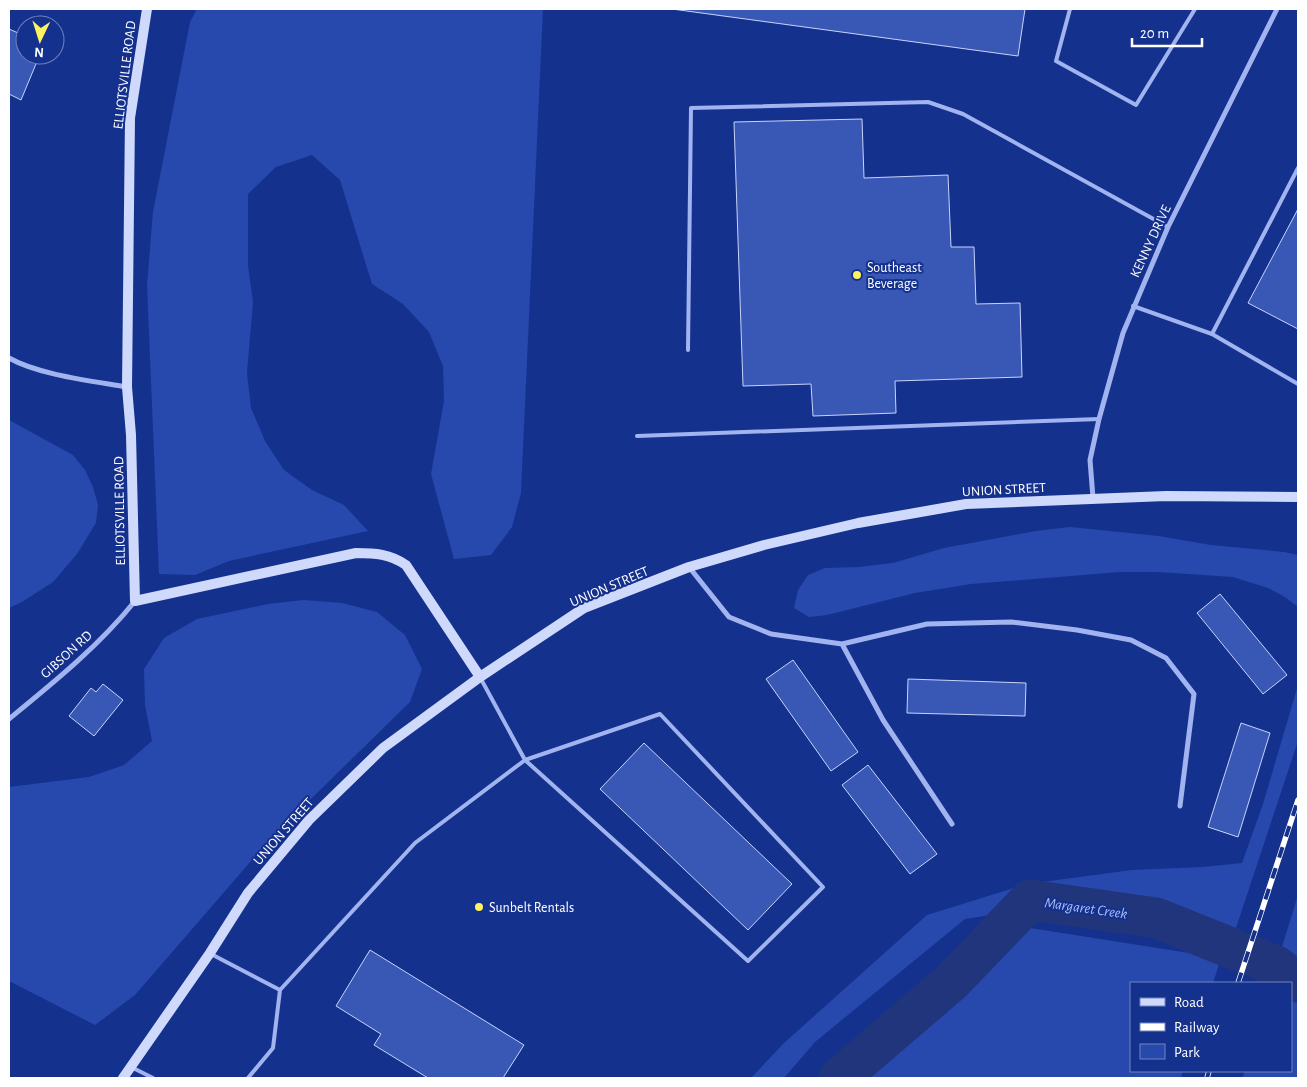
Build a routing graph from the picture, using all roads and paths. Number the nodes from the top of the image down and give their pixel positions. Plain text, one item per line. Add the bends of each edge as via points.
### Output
1 (146, 9) edge
2 (1070, 9) edge
3 (1195, 9) edge
4 (1277, 9) edge
5 (1298, 168) edge
6 (1168, 227) junction
7 (1133, 306) junction
8 (1212, 334) junction
9 (688, 350) dead end
10 (9, 358) edge
11 (1298, 384) edge
12 (126, 387) junction
13 (1099, 419) junction
14 (637, 436) dead end
15 (1298, 497) edge
16 (1092, 498) junction
17 (689, 567) junction
18 (135, 601) junction
19 (842, 644) junction
20 (480, 677) junction
21 (9, 719) edge
22 (525, 760) junction
23 (1180, 806) dead end
24 (952, 824) dead end
25 (210, 954) junction
26 (280, 990) junction
27 (130, 1067) junction
28 (123, 1078) edge
29 (153, 1078) edge
30 (248, 1078) edge

1 - 12 main road, ELLIOTSVILLE ROAD via 130,118
2 - 3 lane via 1056,61 1136,106
4 - 6 street, KENNY DRIVE
5 - 8 lane
6 - 7 street, KENNY DRIVE
6 - 9 lane via 962,114 928,102 691,108
7 - 8 lane
7 - 13 street, KENNY DRIVE
8 - 11 lane
10 - 12 street via 67,377
12 - 18 main road, ELLIOTSVILLE ROAD via 131,435
13 - 14 lane
13 - 16 street, KENNY DRIVE via 1090,460
15 - 16 main road, UNION STREET
16 - 17 main road, UNION STREET via 966,504 858,523
17 - 19 street via 728,617 771,634
17 - 20 main road, UNION STREET via 584,608
18 - 20 main road via 356,553 385,555 406,565
18 - 21 street, GIBSON RD via 118,623
19 - 23 street via 927,624 1011,622 1130,640 1166,658 1194,694
19 - 24 street via 883,720
20 - 22 lane
20 - 25 main road, UNION STREET via 384,748 309,820 248,893
22 - 22 lane via 748,961 823,887 660,714
22 - 26 lane via 415,843
25 - 26 lane
25 - 27 main road, UNION STREET
26 - 30 lane via 273,1048
27 - 28 main road, UNION STREET
27 - 29 lane

